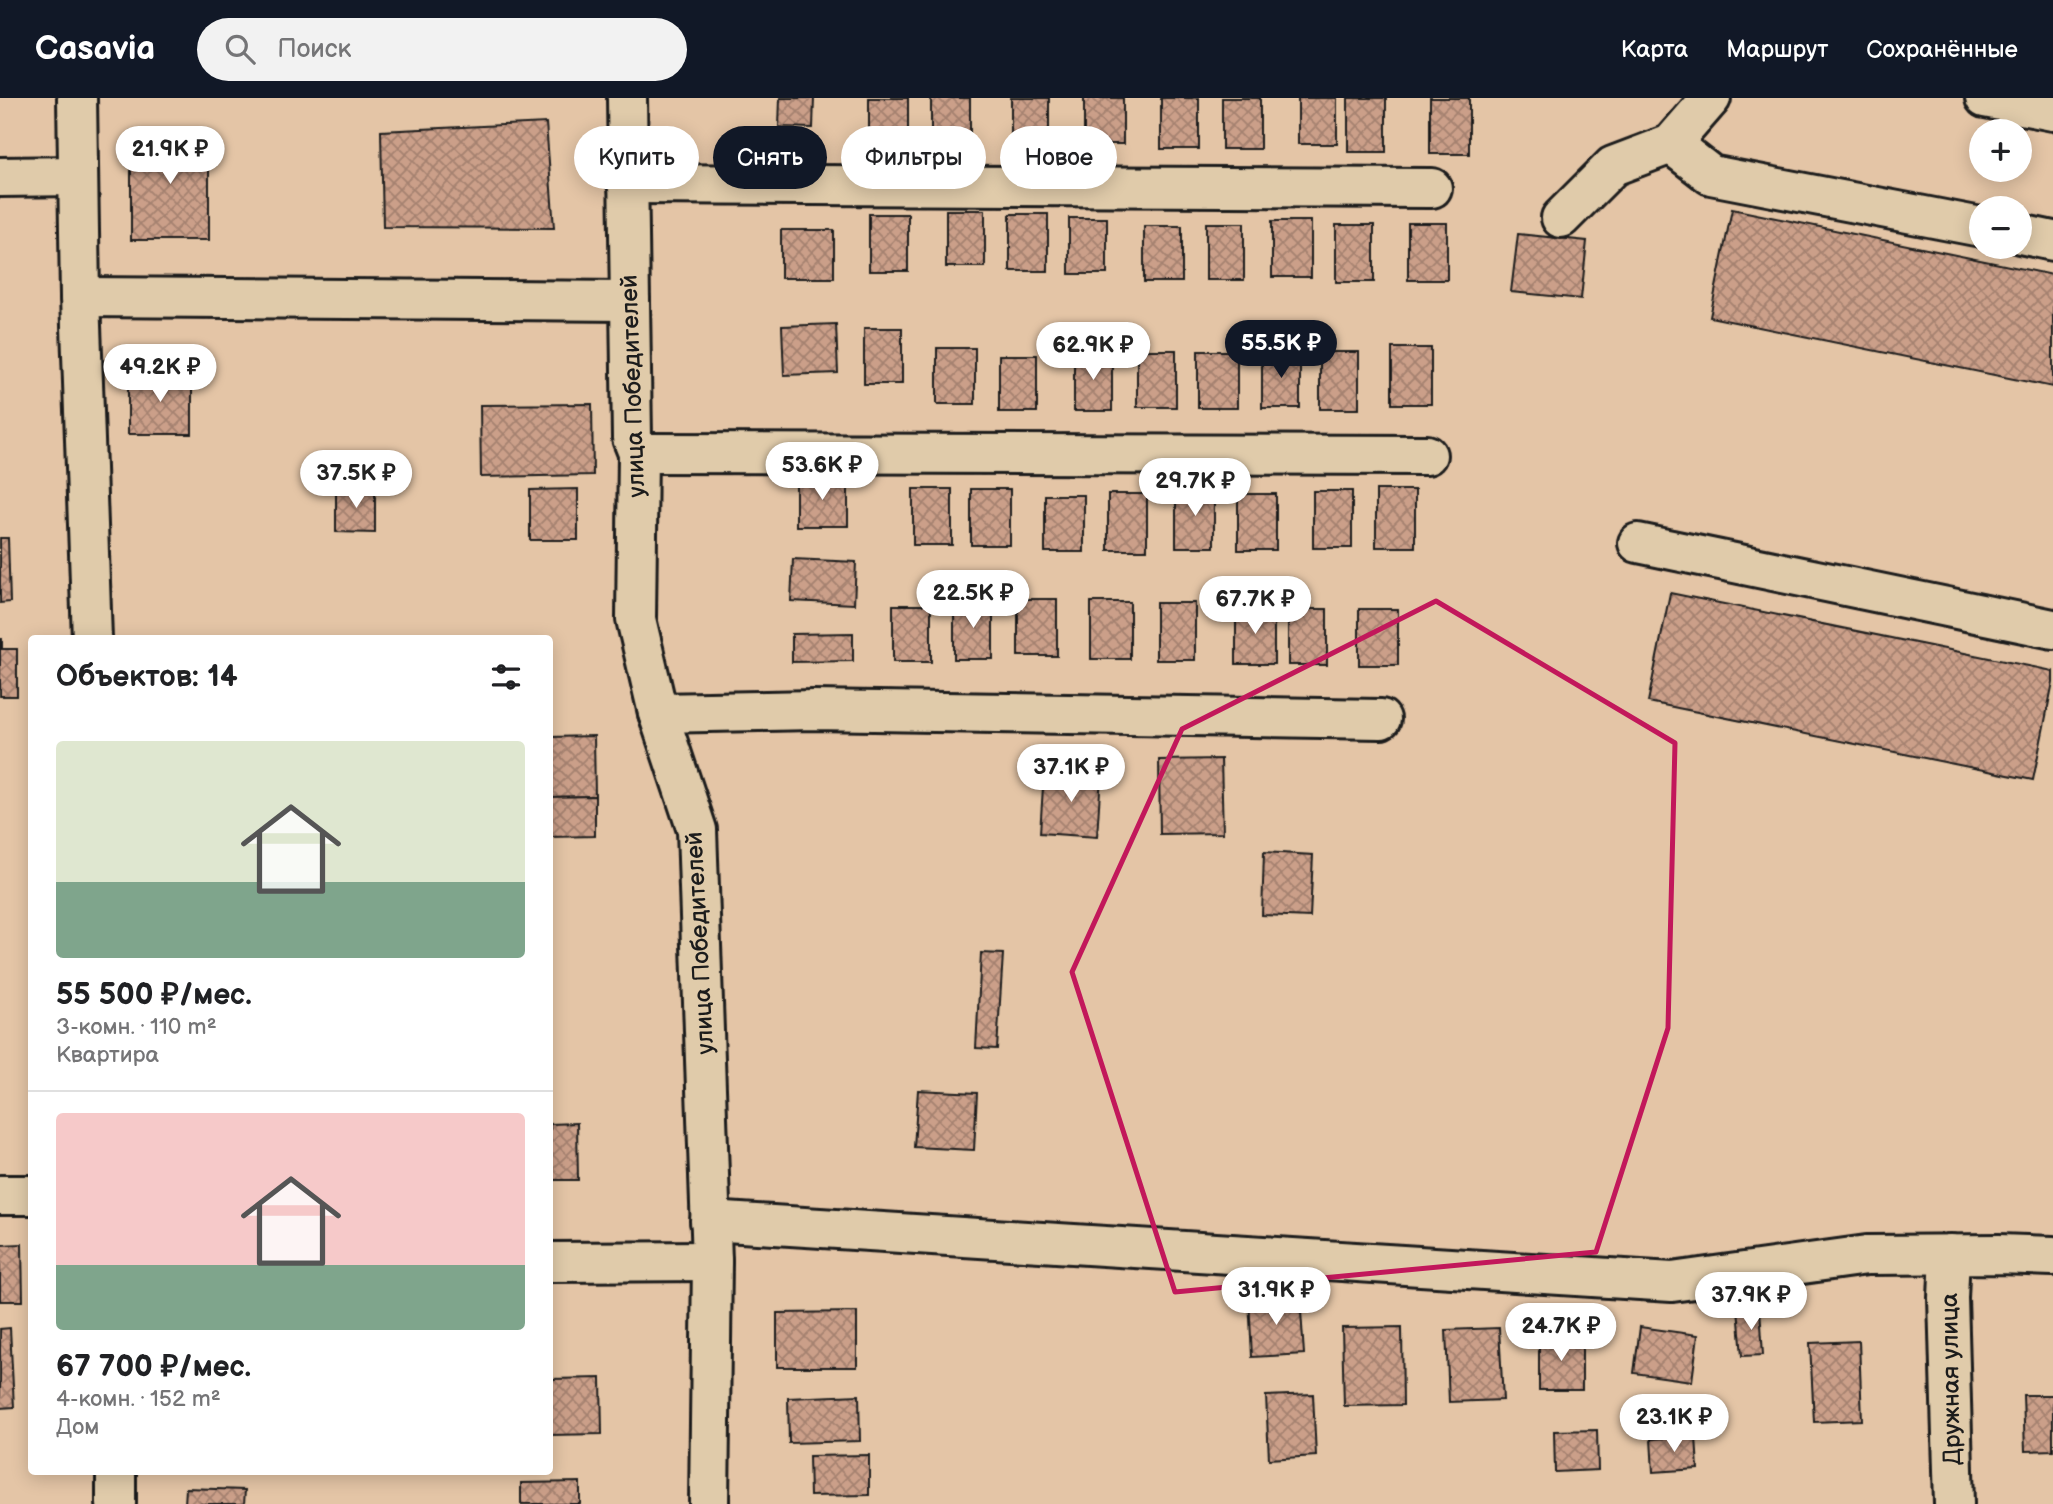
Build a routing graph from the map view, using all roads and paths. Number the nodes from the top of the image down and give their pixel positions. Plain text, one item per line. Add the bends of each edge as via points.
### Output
1 (77, 98) edge
2 (627, 98) edge
3 (1711, 98) edge
4 (1985, 98) edge
5 (2053, 111) edge
6 (627, 126) edge
7 (1671, 144) junction
8 (78, 176) junction
9 (0, 177) edge
10 (699, 184) edge
11 (1432, 188) dead end
12 (627, 189) edge
13 (1561, 218) dead end
14 (1969, 225) edge
15 (2032, 237) edge
16 (2053, 241) edge
17 (80, 297) junction
18 (630, 300) junction
19 (638, 453) junction
20 (1427, 455) dead end
21 (1638, 543) dead end
22 (2053, 629) edge
23 (92, 635) edge
24 (658, 713) junction
25 (1381, 719) dead end
26 (0, 1195) edge
27 (28, 1195) edge
28 (710, 1221) junction
29 (1950, 1254) junction
30 (2053, 1256) edge
31 (712, 1261) junction
32 (553, 1262) edge
33 (116, 1475) edge
34 (116, 1504) edge
35 (709, 1504) edge
36 (1954, 1504) edge

1 - 8 street
2 - 6 street, улица Победителей
3 - 7 street
4 - 5 street
7 - 13 street via 1613,166
7 - 14 street via 1711,175
8 - 9 street
8 - 17 street
10 - 11 street
12 - 18 street, улица Победителей
15 - 16 street
17 - 18 street
17 - 23 street
18 - 19 street, улица Победителей via 632,438
19 - 20 street
19 - 24 street, улица Победителей via 636,619
21 - 22 street
24 - 25 street via 813,710
24 - 28 street, улица Победителей via 697,831
26 - 27 street
28 - 29 street via 1672,1282 1867,1255
28 - 31 street, улица Победителей
29 - 30 street
29 - 36 street, Дружная улица
31 - 32 street
31 - 35 street, улица Победителей
33 - 34 street

